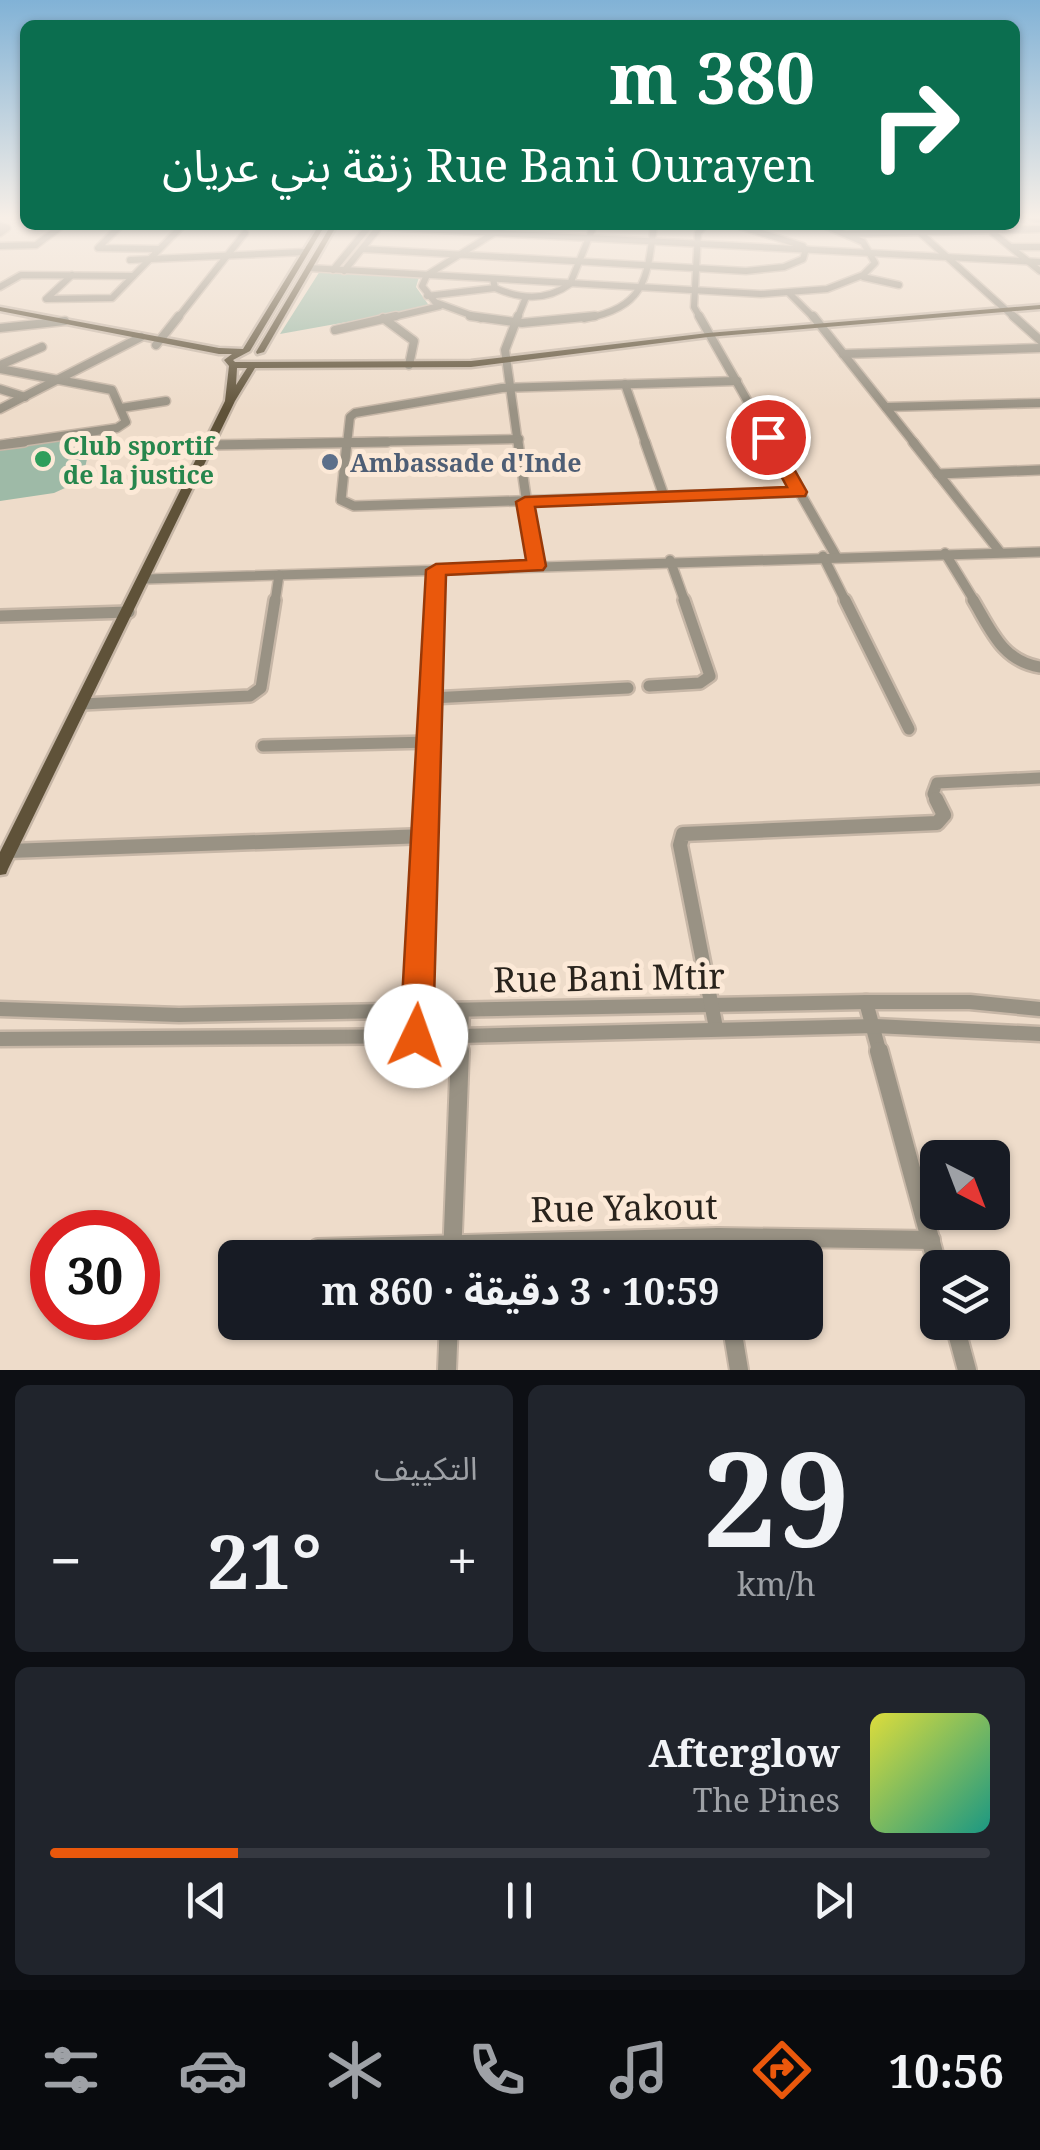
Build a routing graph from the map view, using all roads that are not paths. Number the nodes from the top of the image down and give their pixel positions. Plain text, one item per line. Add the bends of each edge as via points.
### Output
1 (65, 282) edge
2 (128, 282) edge
3 (206, 282) edge
4 (287, 282) edge
5 (303, 282) edge
6 (424, 282) edge
7 (485, 282) edge
8 (643, 282) edge
9 (696, 282) edge
10 (848, 282) edge
11 (885, 282) edge
12 (971, 282) edge
13 (494, 283) junction
14 (570, 284) junction
15 (899, 285) dead end
16 (641, 288) junction
17 (695, 292) junction
18 (790, 294) junction
19 (427, 296) junction
20 (526, 297) junction
21 (1040, 305) edge
22 (440, 306) junction
23 (999, 308) junction
24 (0, 311) edge
25 (383, 318) junction
26 (65, 321) junction
27 (516, 322) junction
28 (820, 323) junction
29 (50, 324) junction
30 (0, 328) edge
31 (335, 330) dead end
32 (707, 333) junction
33 (137, 338) junction
34 (1040, 340) edge
35 (158, 342) junction
36 (42, 346) dead end
37 (1040, 348) edge
38 (244, 352) junction
39 (842, 354) junction
40 (506, 358) junction
41 (261, 360) junction
42 (409, 362) junction
43 (230, 363) junction
44 (0, 367) edge
45 (56, 381) junction
46 (737, 382) junction
47 (624, 384) junction
48 (511, 388) junction
49 (0, 389) edge
50 (25, 396) junction
51 (166, 401) dead end
52 (230, 401) junction
53 (1040, 403) edge
54 (886, 407) junction
55 (121, 408) junction
56 (0, 409) edge
57 (518, 439) junction
58 (349, 443) junction
59 (0, 445) edge
60 (210, 445) junction
61 (1040, 470) edge
62 (938, 474) junction
63 (798, 492) junction
64 (664, 496) junction
65 (525, 502) junction
66 (1000, 552) junction
67 (1040, 552) edge
68 (945, 553) junction
69 (830, 556) junction
70 (670, 560) junction
71 (536, 566) junction
72 (436, 570) junction
73 (279, 575) junction
74 (146, 579) junction
75 (129, 612) junction
76 (0, 616) edge
77 (1040, 667) edge
78 (649, 686) dead end
79 (628, 688) dead end
80 (431, 698) junction
81 (82, 704) junction
82 (908, 728) dead end
83 (430, 742) junction
84 (263, 746) dead end
85 (1040, 778) edge
86 (426, 836) junction
87 (9, 851) junction
88 (0, 870) edge
89 (866, 1002) junction
90 (713, 1005) junction
91 (0, 1009) edge
92 (1040, 1009) edge
93 (418, 1010) junction
94 (462, 1010) junction
95 (874, 1026) junction
96 (716, 1028) junction
97 (1040, 1034) edge
98 (416, 1036) junction
99 (460, 1036) junction
100 (0, 1038) edge
101 (453, 1240) edge
102 (930, 1240) junction
103 (823, 1244) edge
104 (933, 1250) edge
105 (448, 1340) edge
106 (735, 1340) edge
107 (959, 1340) edge
108 (447, 1370) edge
109 (739, 1370) edge
110 (967, 1370) edge

1 - 2 street via 46,299 103,301
3 - 35 street
4 - 38 main road
5 - 41 main road
6 - 19 street
7 - 13 street
8 - 16 street
9 - 17 street
10 - 18 street
11 - 15 street
12 - 23 street
13 - 14 street
13 - 19 street
13 - 20 street
14 - 16 street
14 - 20 street
16 - 17 street
16 - 27 street via 628,303 599,315
17 - 18 street
17 - 32 street via 694,307
18 - 28 street
19 - 22 street
20 - 27 street
21 - 23 main road
22 - 25 street
22 - 27 street
23 - 28 main road
23 - 34 street
24 - 26 main road
24 - 29 main road
25 - 31 street
25 - 42 street via 414,341
26 - 29 street
26 - 33 main road
27 - 40 street
28 - 32 main road
28 - 39 street
29 - 30 street
29 - 33 main road
32 - 40 main road
32 - 46 street
33 - 35 main road
33 - 45 street
35 - 38 main road
35 - 43 main road
36 - 44 street
37 - 39 street
38 - 41 main road
38 - 43 main road
39 - 54 street
40 - 42 main road
40 - 48 street
41 - 42 main road
41 - 43 main road
41 - 52 main road
43 - 52 main road
44 - 45 street
45 - 50 street
45 - 55 street via 114,391
46 - 47 street
46 - 63 street
47 - 48 street
47 - 64 street
48 - 57 street
48 - 58 street via 355,412
49 - 50 street
50 - 56 street
51 - 55 street
52 - 60 main road
53 - 54 street
54 - 62 street
55 - 59 street via 126,422 117,428
57 - 58 street
57 - 65 street
58 - 60 street
58 - 65 street via 340,500 346,505
60 - 74 main road
61 - 62 street
62 - 66 street
63 - 64 street
63 - 69 street
64 - 65 street
65 - 71 street
66 - 67 street
66 - 68 street
68 - 69 street
68 - 77 street via 1005,653
69 - 70 street
69 - 82 street
70 - 71 street
70 - 78 street via 710,676 700,683
71 - 72 street
72 - 73 street
72 - 80 street
73 - 74 street
73 - 81 street via 256,694
74 - 75 main road
75 - 76 street
75 - 81 main road
79 - 80 street
80 - 83 street
81 - 87 main road
83 - 84 street
83 - 86 street
85 - 90 street via 937,783 933,794 944,815 937,823 683,834
86 - 87 street
86 - 93 street
87 - 88 main road
89 - 90 street, Rue Bani Mtir
89 - 92 street, Rue Bani Mtir
89 - 95 street
90 - 94 street, Rue Bani Mtir
90 - 96 street
91 - 93 street, Rue Bani Mtir via 180,1015
93 - 94 street, Rue Bani Mtir
93 - 98 street
94 - 99 street
95 - 96 street, Rue Bani Mtir
95 - 97 street, Rue Bani Mtir
95 - 102 street
96 - 99 street, Rue Bani Mtir
98 - 99 street, Rue Bani Mtir
98 - 100 street, Rue Bani Mtir
99 - 101 street
102 - 103 street, Rue Yakout
102 - 104 street
105 - 108 street
106 - 109 street
107 - 110 street

